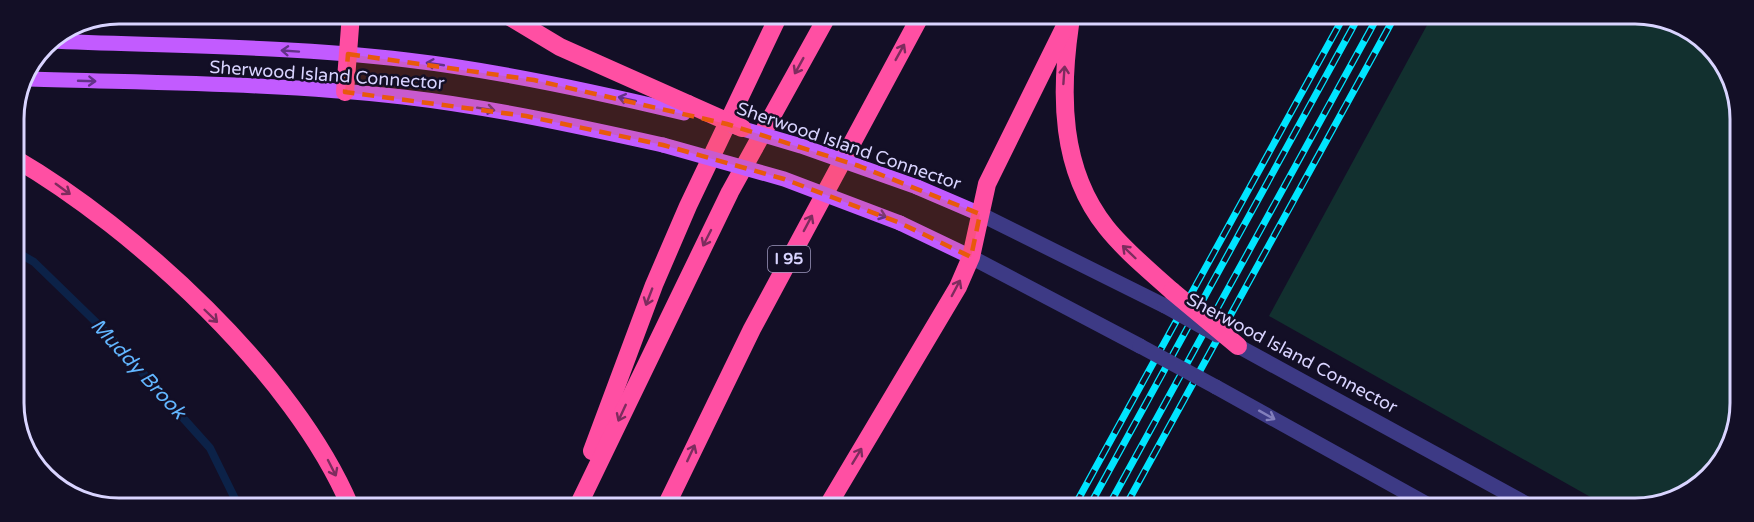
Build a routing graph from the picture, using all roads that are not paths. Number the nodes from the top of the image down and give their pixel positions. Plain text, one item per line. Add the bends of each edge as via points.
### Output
1 (350, 24) edge
2 (523, 24) edge
3 (775, 24) edge
4 (823, 24) edge
5 (916, 24) edge
6 (1067, 24) edge
7 (1070, 24) edge
8 (65, 42) edge
9 (348, 54) junction
10 (33, 79) edge
11 (345, 92) junction
12 (686, 109) junction
13 (742, 128) joint
14 (24, 164) edge
15 (980, 213) junction
16 (971, 257) junction
17 (1169, 299) junction
18 (1238, 346) joint
19 (346, 498) edge
20 (576, 498) edge
21 (582, 498) edge
22 (670, 498) edge
23 (832, 498) edge
24 (1416, 498) edge
25 (1516, 498) edge

1 - 9 highway
2 - 12 highway
3 -> 20 highway via 654,285
4 -> 21 highway via 730,192
22 -> 5 highway, I 95 via 752,329
6 - 15 highway via 987,184
17 -> 7 highway via 1106,227 1072,157 1064,103
9 -> 8 main road, Sherwood Island Connector
9 - 11 highway
12 -> 9 main road, Sherwood Island Connector via 534,80
10 -> 11 main road, Sherwood Island Connector
11 -> 16 main road, Sherwood Island Connector, bridge via 526,116 663,145 784,179 900,223
12 - 13 highway, bridge
13 - 15 main road, Sherwood Island Connector, bridge via 917,187
14 -> 19 highway via 119,233 222,326 309,429
15 - 16 highway
15 - 17 street, Sherwood Island Connector
23 -> 16 highway via 958,287
16 -> 24 street, Sherwood Island Connector, bridge
17 - 18 highway, bridge
18 - 25 street, Sherwood Island Connector

